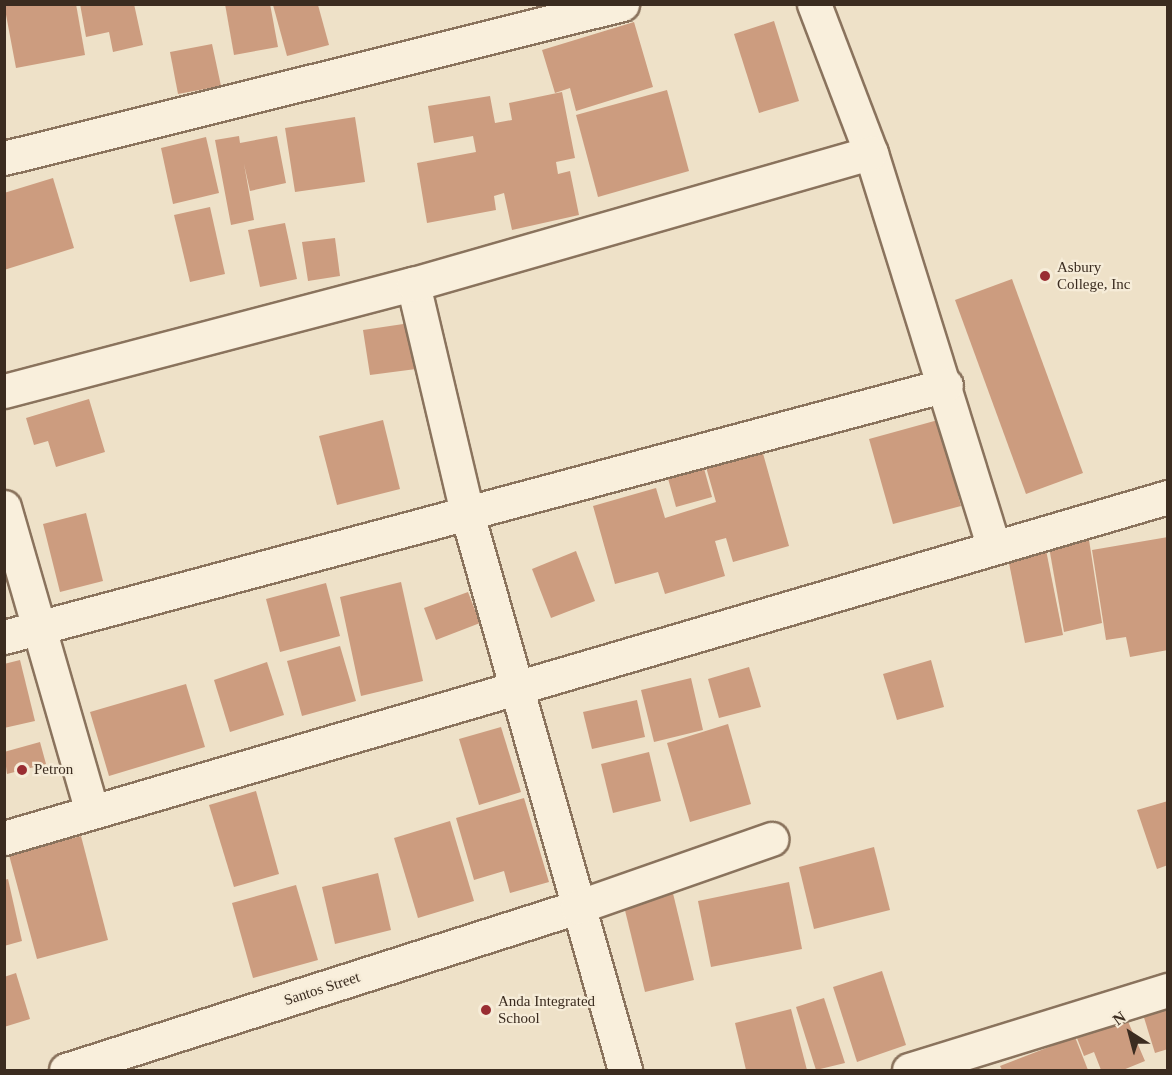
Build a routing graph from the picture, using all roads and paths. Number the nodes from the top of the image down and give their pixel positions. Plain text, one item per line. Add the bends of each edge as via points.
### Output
1 (622, 4) edge
2 (814, 4) edge
3 (871, 153) junction
4 (4, 158) edge
5 (413, 284) junction
6 (946, 386) junction
7 (4, 391) edge
8 (1167, 497) edge
9 (4, 507) edge
10 (468, 517) junction
11 (994, 547) junction
12 (42, 628) junction
13 (4, 637) edge
14 (518, 685) junction
15 (92, 812) junction
16 (4, 838) edge
17 (771, 838) dead end
18 (577, 907) junction
19 (1167, 990) edge
20 (66, 1071) edge
21 (625, 1071) edge
22 (909, 1071) edge

1 - 4 street
2 - 3 street
3 - 5 street
3 - 6 street
5 - 7 street
5 - 10 street
6 - 10 street
6 - 11 street
8 - 11 street
9 - 12 street
10 - 12 street
10 - 14 street
11 - 14 street
12 - 13 street
12 - 15 street
14 - 15 street
14 - 18 street
15 - 16 street
17 - 18 street, Santos Street
18 - 20 street, Santos Street
18 - 21 street
19 - 22 street

